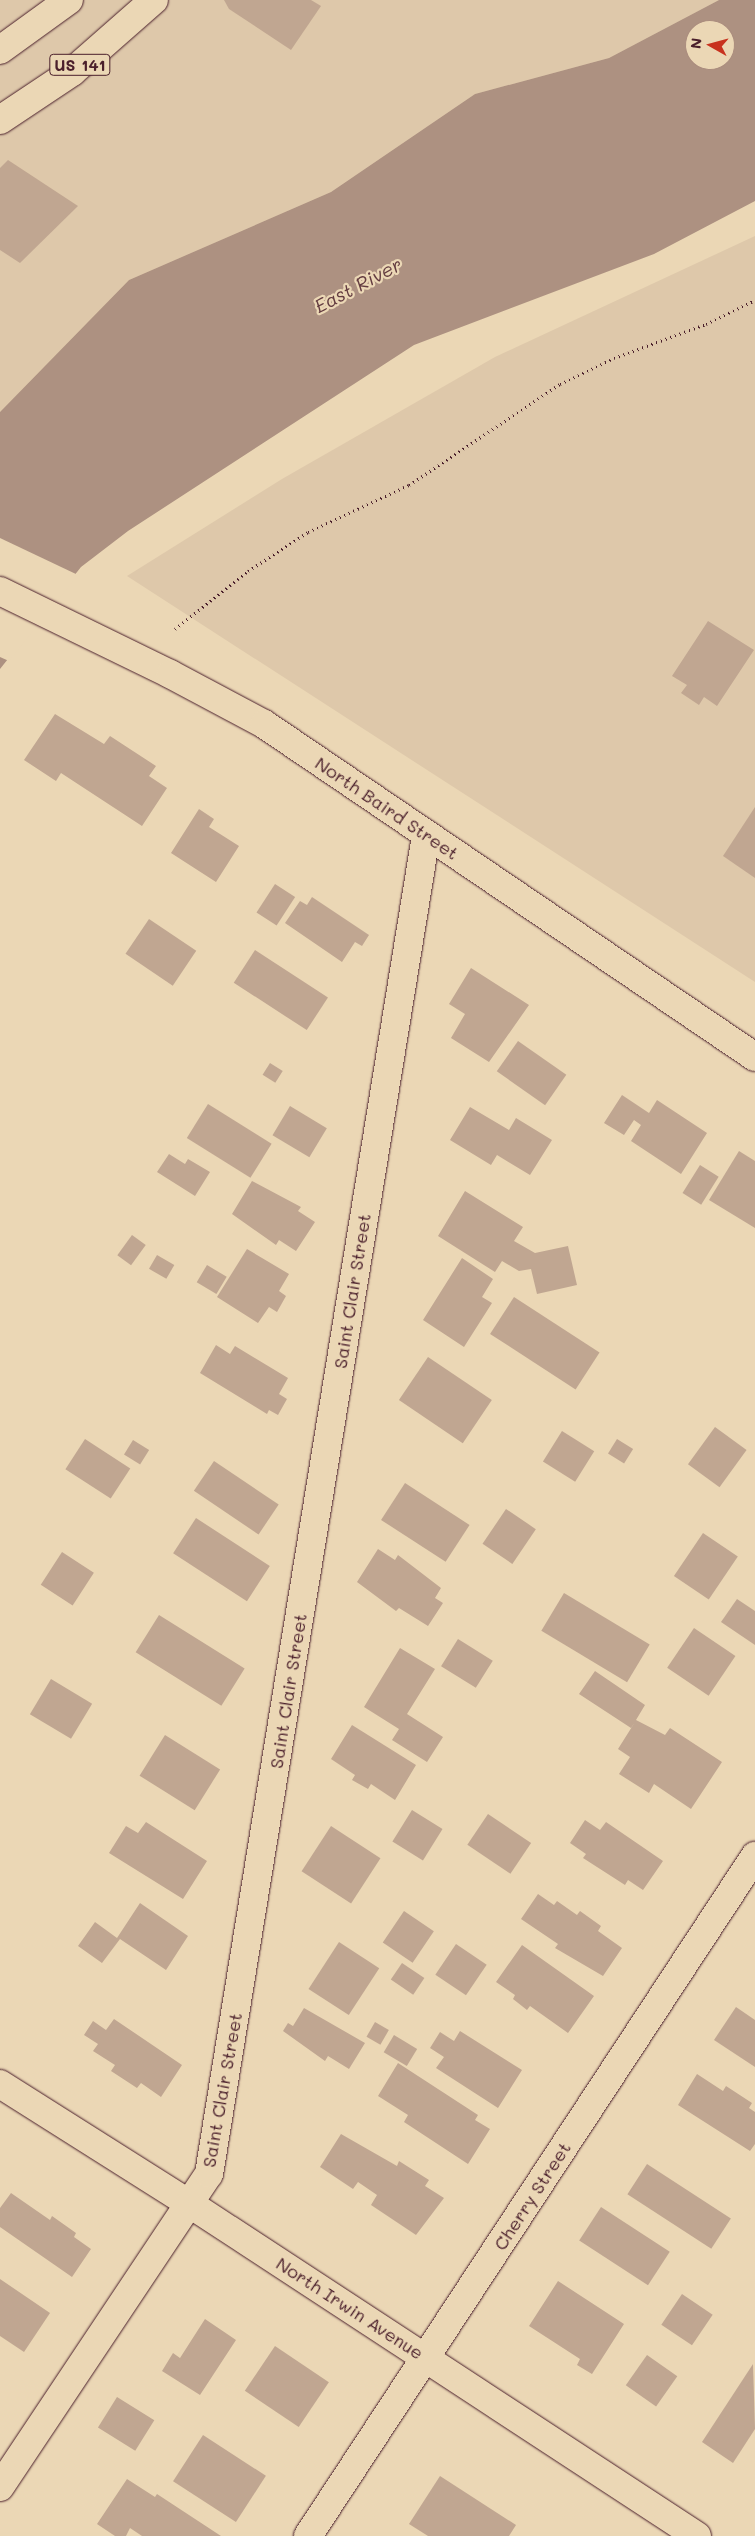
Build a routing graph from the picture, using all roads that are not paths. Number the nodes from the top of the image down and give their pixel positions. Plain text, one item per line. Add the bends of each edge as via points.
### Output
1 (69, 0) edge
2 (154, 0) edge
3 (0, 50) edge
4 (0, 120) edge
5 (0, 591) edge
6 (426, 836) junction
7 (755, 1057) edge
8 (755, 1856) edge
9 (0, 2084) edge
10 (190, 2204) junction
11 (426, 2358) junction
12 (0, 2487) edge
13 (308, 2536) edge
14 (697, 2536) edge

1 - 3 street
2 - 4 street, US 141 via 72,72
5 - 6 street, North Baird Street via 264,724
6 - 7 street, North Baird Street
6 - 10 street, Saint Clair Street via 211,2163 209,2174
8 - 11 street, Cherry Street
9 - 10 street, North Irwin Avenue
10 - 11 street, North Irwin Avenue
10 - 12 street, Saint Clair Street
11 - 13 street, Cherry Street
11 - 14 street, North Irwin Avenue

